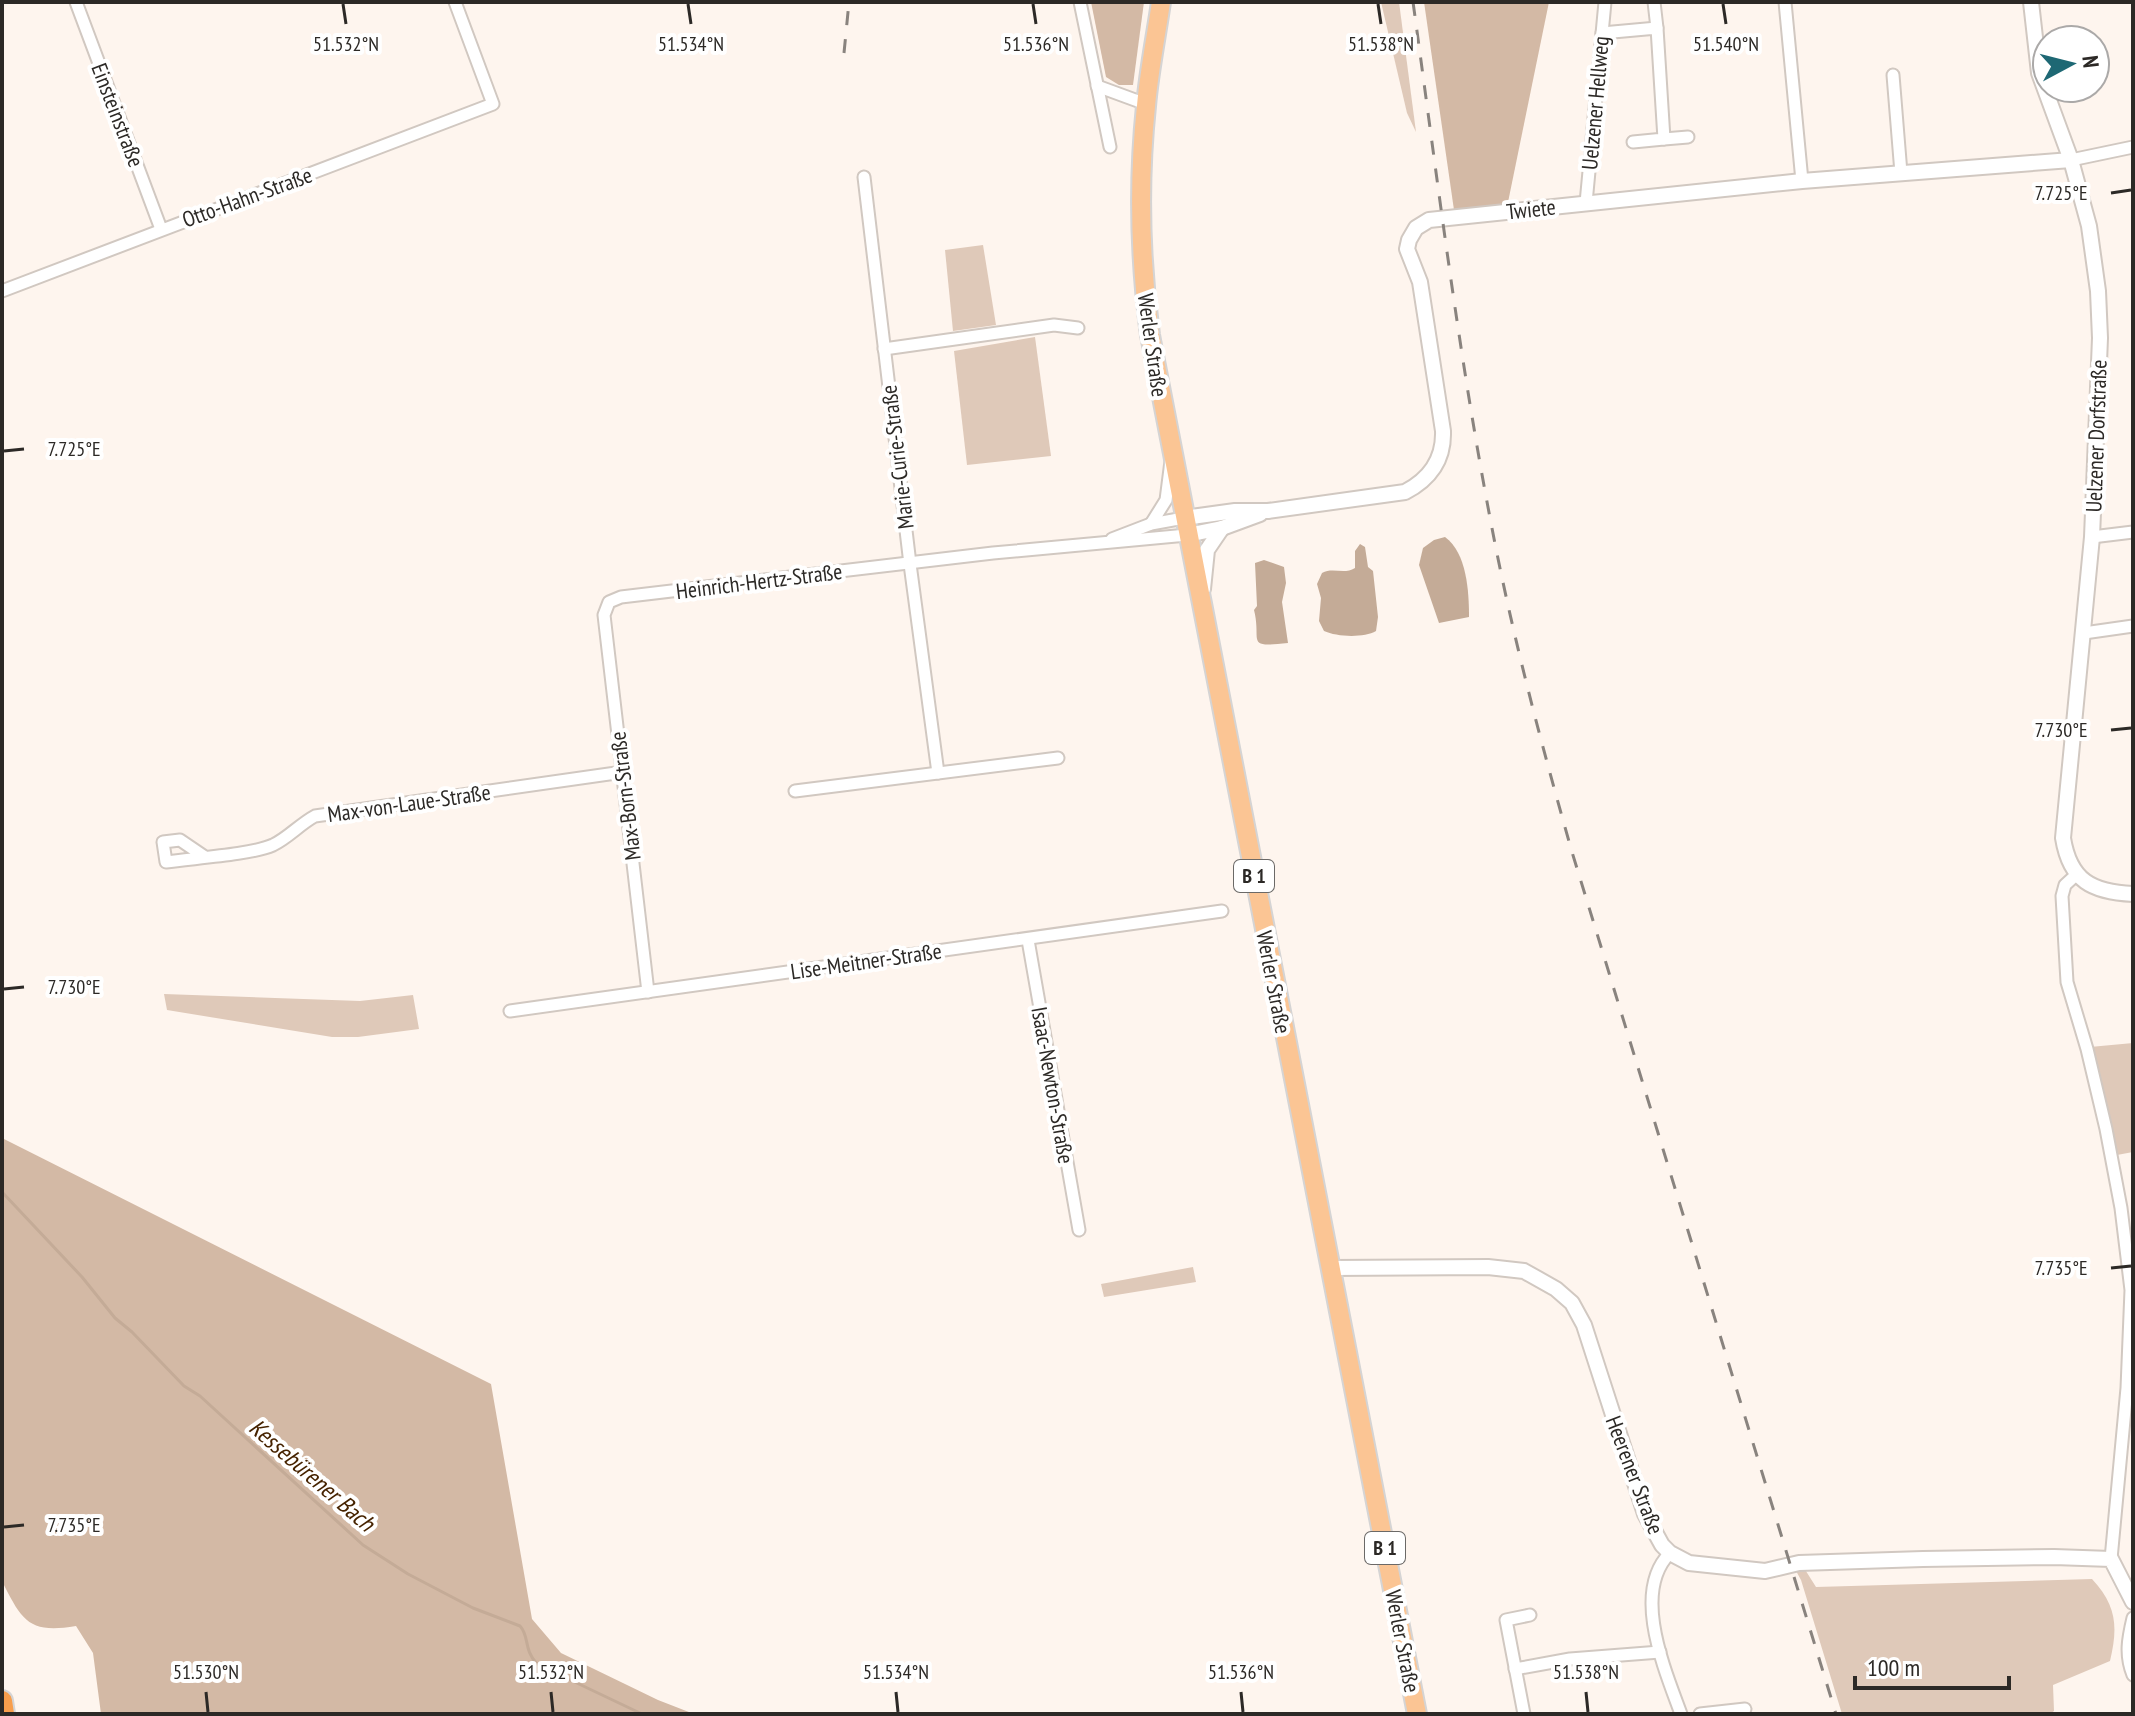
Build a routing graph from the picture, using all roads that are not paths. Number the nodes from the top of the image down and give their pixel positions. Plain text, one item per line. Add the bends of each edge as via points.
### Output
1 (76, 2) edge
2 (455, 2) edge
3 (1080, 2) edge
4 (1161, 2) edge
5 (1605, 2) edge
6 (1654, 2) edge
7 (1785, 2) edge
8 (2031, 2) edge
9 (1657, 28) junction
10 (1602, 33) junction
11 (1893, 75) dead end
12 (1097, 86) junction
13 (1146, 104) junction
14 (1688, 137) dead end
15 (1664, 139) junction
16 (1633, 142) dead end
17 (1110, 147) dead end
18 (2133, 147) edge
19 (2071, 160) junction
20 (1901, 173) junction
21 (864, 177) dead end
22 (1802, 181) junction
23 (1586, 203) junction
24 (161, 229) junction
25 (2, 291) edge
26 (1078, 328) dead end
27 (884, 349) junction
28 (1172, 459) junction
29 (1268, 511) junction
30 (1151, 524) junction
31 (1186, 527) junction
32 (1222, 528) junction
33 (2133, 532) edge
34 (2092, 537) junction
35 (1108, 541) junction
36 (910, 564) junction
37 (609, 602) joint
38 (1201, 602) junction
39 (2133, 626) edge
40 (2084, 633) junction
41 (1058, 758) dead end
42 (623, 772) junction
43 (938, 773) junction
44 (795, 791) dead end
45 (205, 857) dead end
46 (2077, 874) junction
47 (2133, 894) edge
48 (1222, 911) dead end
49 (1028, 940) junction
50 (648, 992) junction
51 (510, 1011) dead end
52 (1079, 1230) dead end
53 (1331, 1268) junction
54 (1670, 1553) junction
55 (2111, 1559) junction
56 (2133, 1602) edge
57 (1530, 1615) dead end
58 (2133, 1618) edge
59 (1660, 1652) junction
60 (1515, 1669) junction
61 (2133, 1675) edge
62 (2, 1701) edge
63 (1745, 1709) dead end
64 (4, 1714) edge
65 (1417, 1714) edge
66 (1524, 1714) edge
67 (1681, 1714) edge
68 (1700, 1714) edge

1 - 24 street, Einsteinstraße
2 - 24 street, Otto-Hahn-Straße via 493,104
3 - 12 street
4 - 13 main road, Werler Straße / B 1
5 - 10 street, Uelzener Hellweg
6 - 9 street
7 - 22 street
8 - 19 street, Uelzener Dorfstraße via 2039,73
9 - 10 street
9 - 15 street
10 - 23 street, Uelzener Hellweg
11 - 20 street
12 - 13 street
12 - 17 street
13 - 28 main road, Werler Straße / B 1 via 1141,252
14 - 15 street
15 - 16 street
18 - 19 street
19 - 20 street, Twiete
19 - 34 street, Uelzener Dorfstraße via 2089,226 2098,291
20 - 22 street, Twiete
21 - 27 street, Marie-Curie-Straße
22 - 23 street, Twiete
23 - 29 street, Twiete via 1429,220 1416,228 1407,249 1420,282 1443,431 1435,467 1405,492
24 - 25 street, Otto-Hahn-Straße
26 - 27 street via 1054,325
27 - 36 street, Marie-Curie-Straße
28 - 30 street via 1166,500
28 - 31 main road, Werler Straße / B 1
29 - 31 street, Twiete via 1244,510
29 - 32 street, Twiete
30 - 31 street, Heinrich-Hertz-Straße
30 - 35 street, Heinrich-Hertz-Straße
31 - 32 street, Twiete
31 - 35 street, Heinrich-Hertz-Straße via 1130,542
31 - 38 main road, Werler Straße / B 1
32 - 38 street via 1207,550
33 - 34 street
34 - 40 street, Uelzener Dorfstraße
35 - 36 street, Heinrich-Hertz-Straße
36 - 37 street, Heinrich-Hertz-Straße
36 - 43 street
37 - 42 street, Max-Born-Straße via 604,615
38 - 53 main road, Werler Straße / B 1
39 - 40 street
40 - 46 street, Uelzener Dorfstraße via 2063,824 2065,850
41 - 43 street
42 - 45 street, Max-von-Laue-Straße via 315,816 264,848
42 - 50 street, Max-Born-Straße
43 - 44 street
46 - 47 street via 2102,891
46 - 55 street via 2062,896 2067,982 2106,1129 2131,1290
48 - 49 street, Lise-Meitner-Straße
49 - 50 street, Lise-Meitner-Straße
49 - 52 street, Isaac-Newton-Straße
50 - 51 street, Lise-Meitner-Straße
53 - 54 street, Heerener Straße via 1488,1267 1524,1271 1556,1289 1572,1303 1584,1325 1645,1514
53 - 65 main road, Werler Straße / B 1
54 - 55 street, Heerener Straße via 1689,1563 1765,1571 1823,1562
54 - 59 street via 1653,1588
55 - 56 street
57 - 60 street via 1506,1620
58 - 61 street via 2127,1646
59 - 60 street
59 - 67 street
60 - 66 street
62 - 64 highway
63 - 68 street

